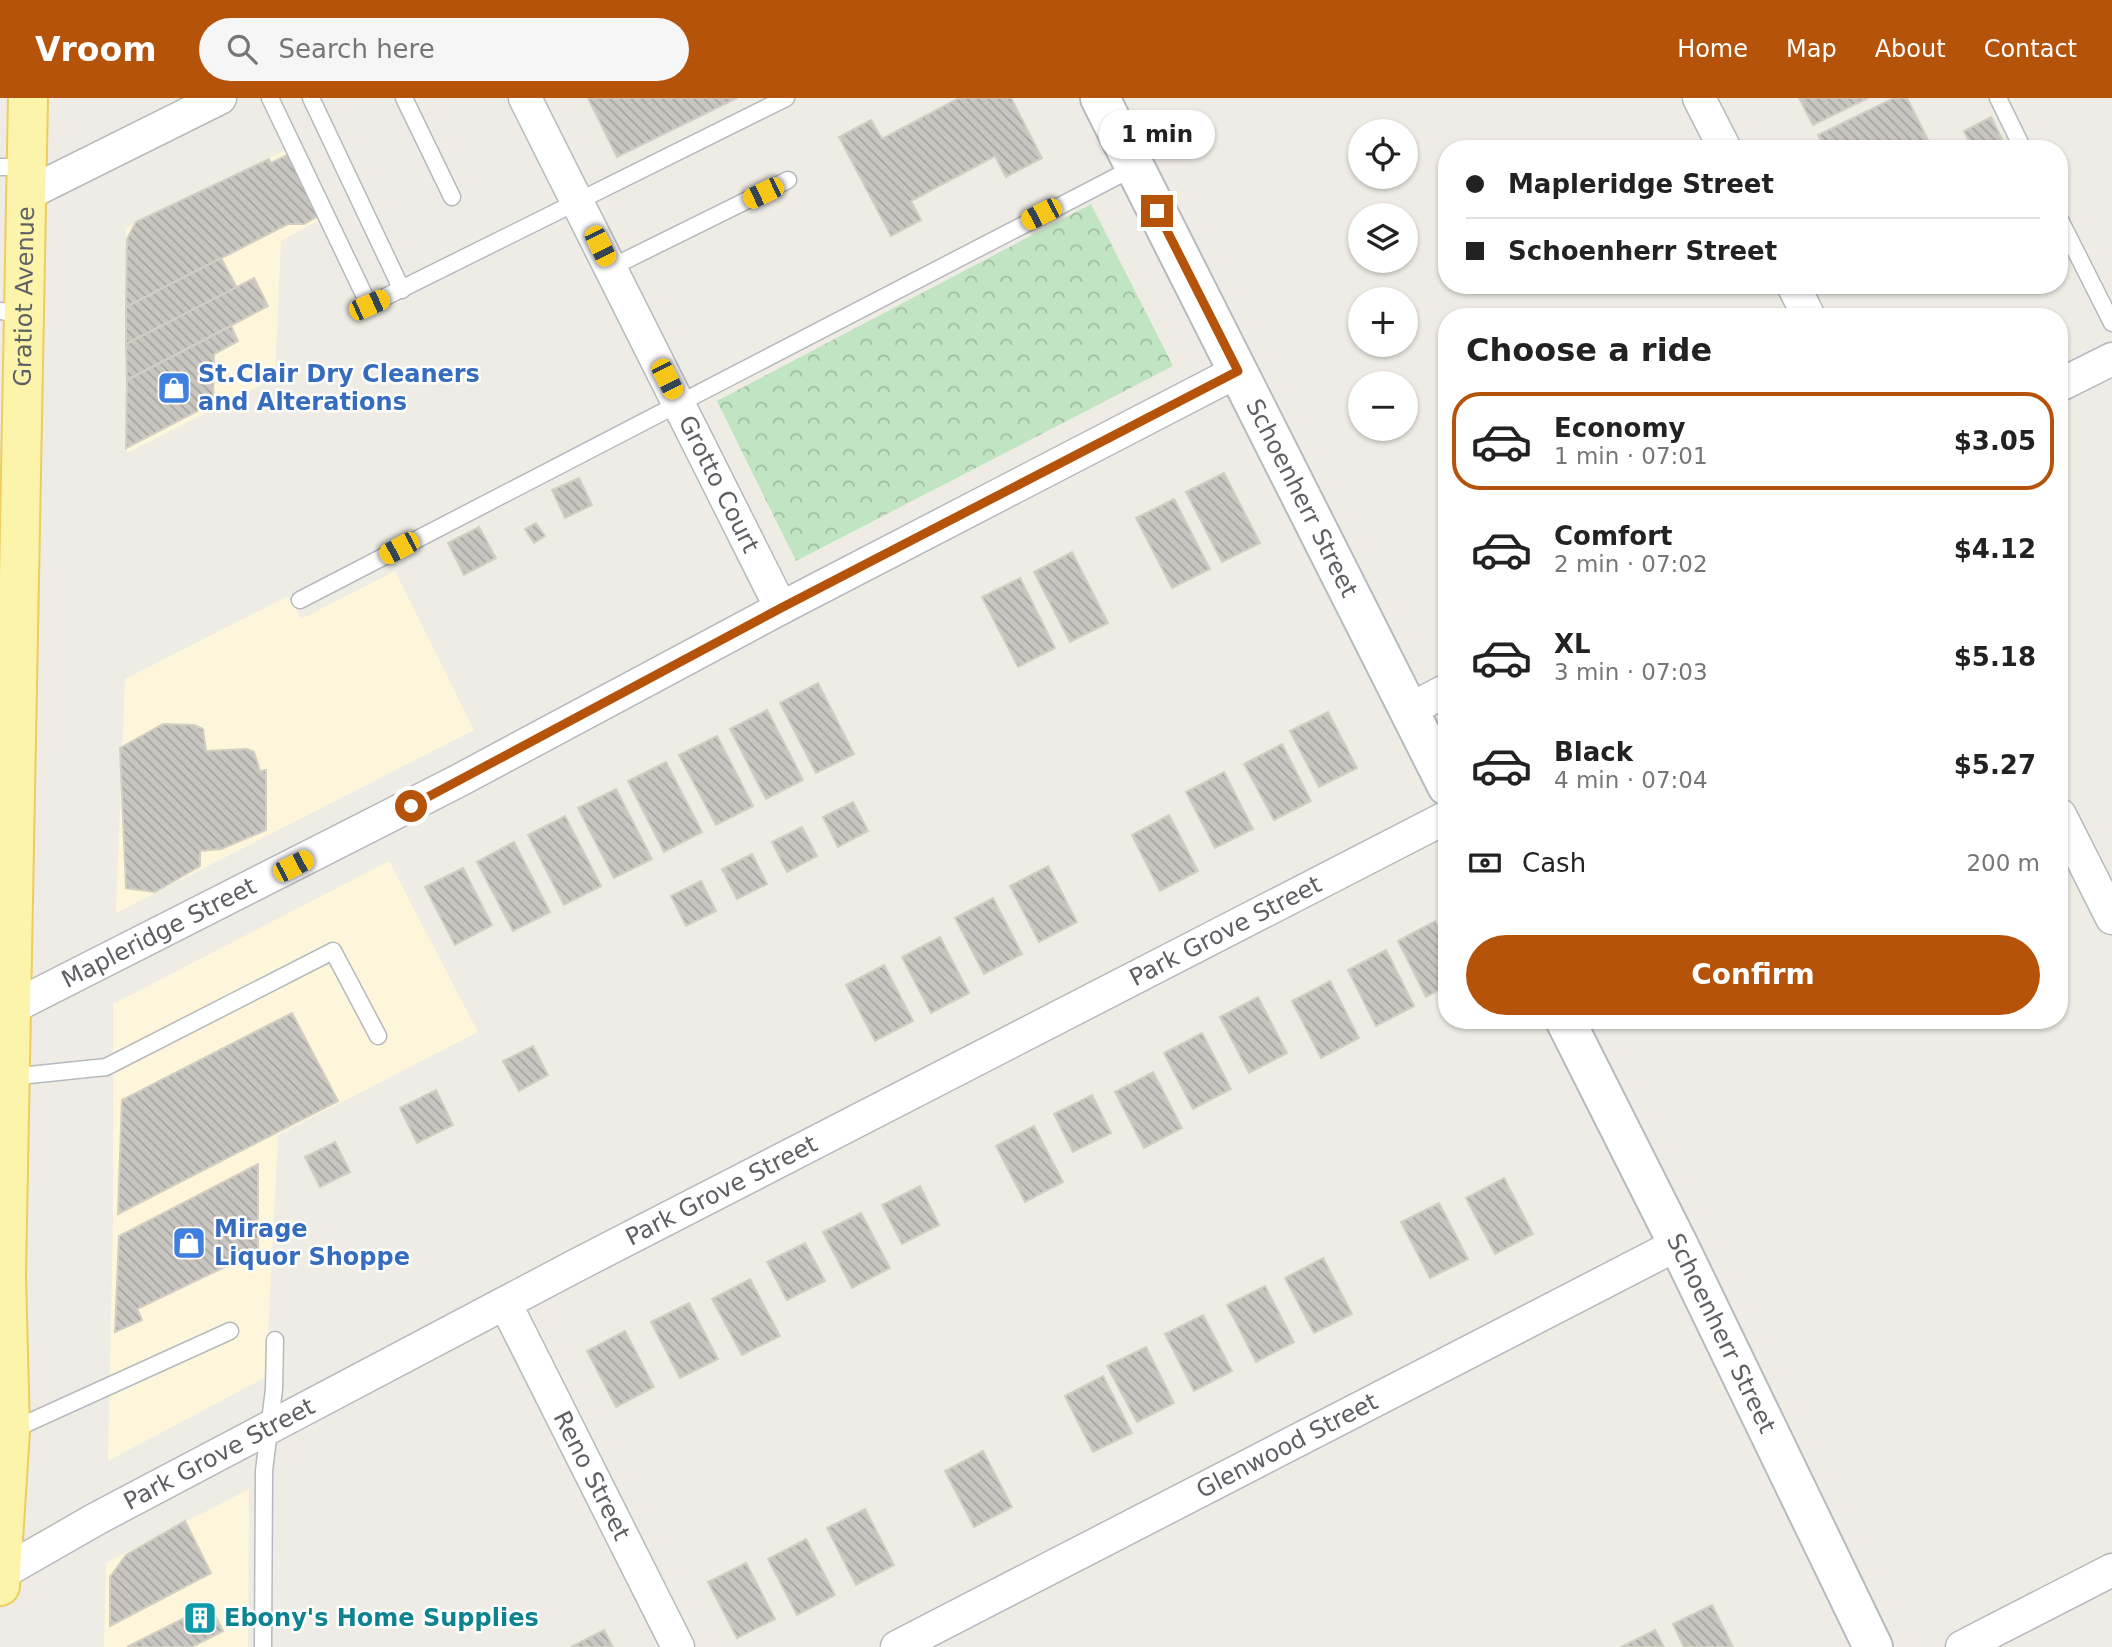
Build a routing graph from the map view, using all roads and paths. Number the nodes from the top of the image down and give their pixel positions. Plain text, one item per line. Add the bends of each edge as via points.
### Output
1 (28, 98) edge
2 (270, 98) edge
3 (311, 98) edge
4 (404, 98) edge
5 (525, 98) edge
6 (786, 98) edge
7 (1100, 98) edge
8 (1699, 98) edge
9 (1998, 98) edge
10 (202, 102) edge
11 (1720, 140) edge
12 (2019, 140) edge
13 (1135, 167) junction
14 (17, 177) edge
15 (788, 180) dead end
16 (452, 197) dead end
17 (578, 203) junction
18 (2068, 236) edge
19 (610, 268) junction
20 (402, 290) junction
21 (11, 312) edge
22 (2112, 323) edge
23 (2112, 359) edge
24 (1238, 371) junction
25 (2068, 381) edge
26 (678, 402) junction
27 (300, 600) dead end
28 (781, 608) junction
29 (8, 628) edge
30 (1438, 695) edge
31 (1409, 710) junction
32 (1438, 768) edge
33 (1438, 822) edge
34 (2068, 831) edge
35 (2112, 918) edge
36 (10, 1009) junction
37 (1570, 1029) edge
38 (378, 1036) dead end
39 (5, 1079) edge
40 (1678, 1244) junction
41 (506, 1305) junction
42 (230, 1331) dead end
43 (275, 1340) dead end
44 (270, 1427) junction
45 (10, 1432) junction
46 (2112, 1570) edge
47 (0, 1574) edge
48 (0, 1587) edge
49 (263, 1647) edge
50 (678, 1647) edge
51 (897, 1647) edge
52 (1872, 1647) edge
53 (1962, 1647) edge

1 - 14 main road, Gratiot Avenue
2 - 20 lane via 369,305
3 - 20 lane
4 - 16 lane
5 - 17 street, Grotto Court
6 - 17 lane
7 - 13 street, Schoenherr Street
8 - 11 street
9 - 12 lane
10 - 14 street
13 - 24 street, Schoenherr Street
13 - 26 lane
14 - 21 main road, Gratiot Avenue
15 - 19 lane
17 - 19 street, Grotto Court
17 - 20 lane
18 - 22 lane
19 - 26 street, Grotto Court
21 - 29 main road, Gratiot Avenue
23 - 25 street
24 - 28 street, Mapleridge Street
24 - 31 street, Schoenherr Street
26 - 27 lane
26 - 28 street, Grotto Court
28 - 36 street, Mapleridge Street via 458,782
29 - 36 main road, Gratiot Avenue
30 - 31 street
31 - 32 street, Schoenherr Street
33 - 41 street, Park Grove Street
34 - 35 street
36 - 39 main road, Gratiot Avenue
37 - 40 street, Schoenherr Street
38 - 39 lane via 333,951 106,1067
39 - 45 main road, Gratiot Avenue
40 - 51 street, Glenwood Street
40 - 52 street, Schoenherr Street
41 - 44 street, Park Grove Street
41 - 50 street, Reno Street
42 - 45 lane
43 - 44 lane
44 - 47 street, Park Grove Street
44 - 49 lane via 264,1471
45 - 47 main road, Gratiot Avenue
46 - 53 street
47 - 48 main road, Gratiot Avenue

